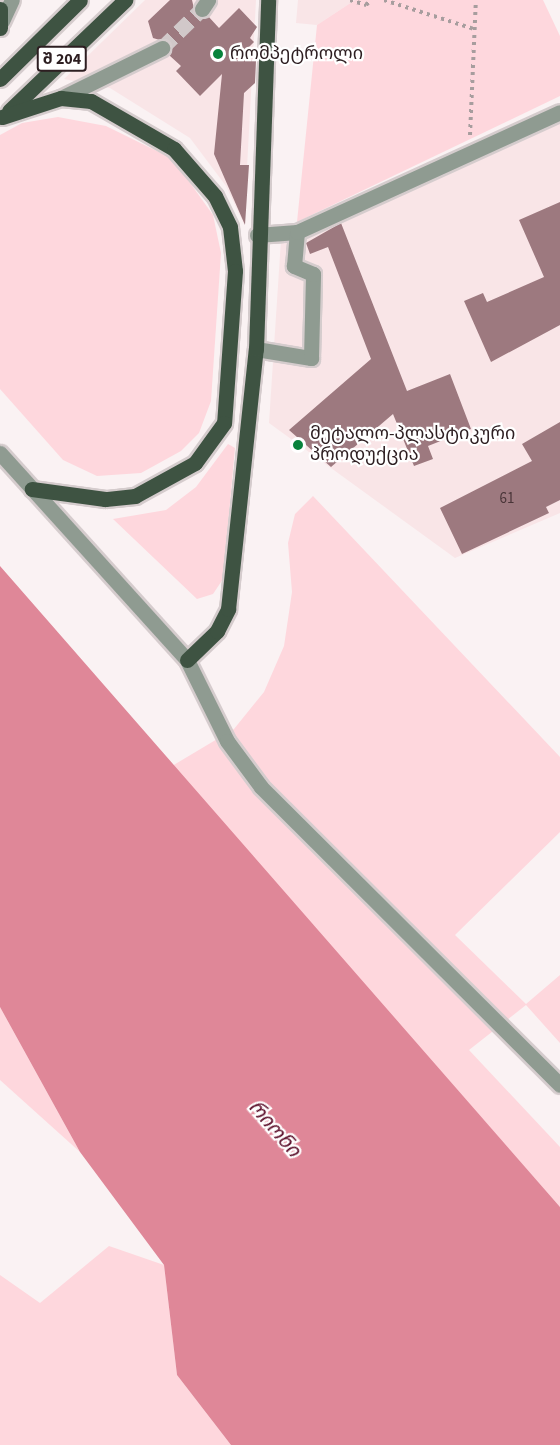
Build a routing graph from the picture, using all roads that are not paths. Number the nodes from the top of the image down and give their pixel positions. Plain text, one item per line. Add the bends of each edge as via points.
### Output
1 (12, 0) edge
2 (80, 0) edge
3 (125, 0) edge
4 (268, 0) edge
5 (1, 19) edge
6 (162, 48) tunnel mouth
7 (0, 79) edge
8 (61, 98) junction
9 (560, 112) edge
10 (1, 118) edge
11 (297, 232) junction
12 (257, 235) junction
13 (256, 349) junction
14 (0, 453) edge
15 (32, 489) junction
16 (187, 660) junction
17 (560, 1085) edge

1 - 5 street
2 - 7 main road, შ 204
3 - 10 main road, შ 204
4 - 12 main road
6 - 8 street
8 - 10 main road
8 - 15 main road via 92,101 131,121 174,149 214,196 230,227 235,272 226,400 224,423 195,463 167,483 135,496 105,499
9 - 11 street
11 - 12 street
11 - 13 street via 294,266 313,274 311,358
12 - 13 main road
13 - 16 main road via 228,609 216,631
14 - 15 street
15 - 16 street
16 - 17 street via 227,741 261,788

